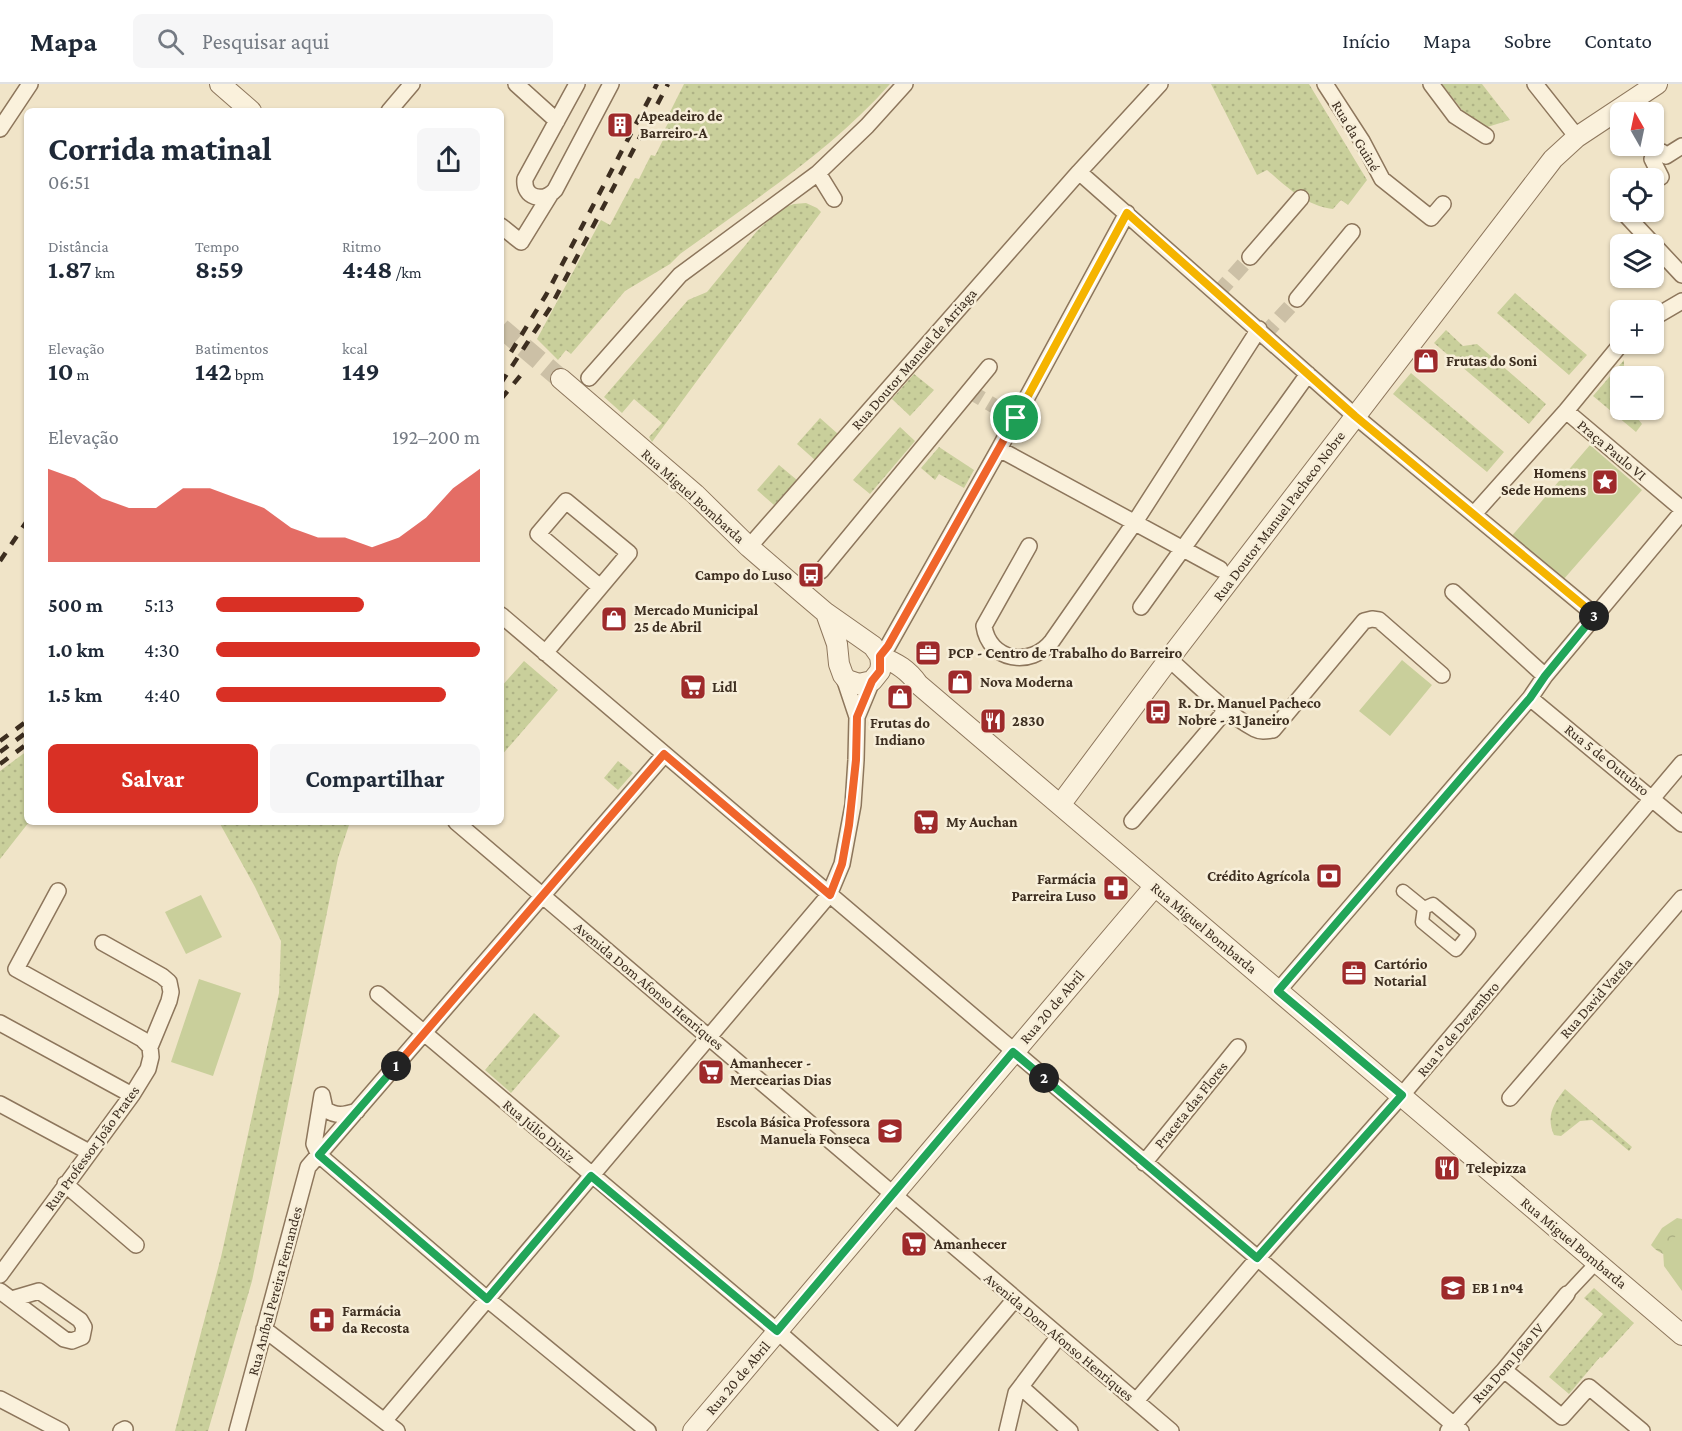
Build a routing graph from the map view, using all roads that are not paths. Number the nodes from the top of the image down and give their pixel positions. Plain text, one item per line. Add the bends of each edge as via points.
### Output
1 (30, 84) edge
2 (220, 84) edge
3 (412, 84) edge
4 (516, 84) edge
5 (577, 84) edge
6 (611, 84) edge
7 (905, 84) edge
8 (1160, 84) edge
9 (1325, 84) edge
10 (1431, 84) edge
11 (1535, 84) edge
12 (1657, 84) edge
13 (247, 108) edge
14 (392, 108) edge
15 (5, 109) edge
16 (557, 121) junction
17 (0, 129) edge
18 (1486, 135) dead end
19 (1577, 137) junction
20 (1682, 146) edge
21 (1656, 168) edge
22 (1079, 172) junction
23 (818, 173) junction
24 (550, 195) junction
25 (1301, 198) dead end
26 (834, 199) dead end
27 (1443, 204) dead end
28 (1127, 213) junction
29 (1632, 222) edge
30 (504, 228) edge
31 (1352, 232) dead end
32 (1250, 257) tunnel mouth
33 (1682, 276) edge
34 (1297, 299) tunnel mouth
35 (1682, 301) edge
36 (1664, 312) edge
37 (1259, 329) junction
38 (1613, 354) edge
39 (988, 367) dead end
40 (1308, 374) junction
41 (590, 378) dead end
42 (561, 379) tunnel mouth
43 (1566, 411) junction
44 (1355, 416) junction
45 (999, 448) junction
46 (1682, 511) edge
47 (1474, 514) junction
48 (1135, 522) junction
49 (1029, 546) dead end
50 (749, 547) junction
51 (1182, 548) junction
52 (1220, 569) dead end
53 (820, 571) dead end
54 (600, 587) junction
55 (1453, 592) dead end
56 (1141, 607) dead end
57 (826, 613) junction
58 (1595, 615) junction
59 (504, 618) edge
60 (545, 653) junction
61 (1169, 659) junction
62 (875, 663) junction
63 (841, 666) junction
64 (1442, 675) dead end
65 (1545, 676) junction
66 (1530, 698) junction
67 (1227, 709) junction
68 (857, 717) junction
69 (664, 754) junction
70 (1682, 763) edge
71 (1653, 798) junction
72 (1060, 805) junction
73 (1132, 821) dead end
74 (1682, 824) edge
75 (460, 825) edge
76 (1155, 886) junction
77 (58, 891) dead end
78 (1403, 891) dead end
79 (830, 895) junction
80 (543, 896) junction
81 (1682, 898) edge
82 (1424, 908) dead end
83 (103, 943) dead end
84 (1278, 991) junction
85 (378, 994) dead end
86 (0, 1023) edge
87 (424, 1034) junction
88 (709, 1038) junction
89 (150, 1047) junction
90 (1238, 1047) dead end
91 (1013, 1052) junction
92 (132, 1095) junction
93 (1402, 1095) junction
94 (1510, 1098) dead end
95 (0, 1104) edge
96 (357, 1111) junction
97 (88, 1152) junction
98 (319, 1155) junction
99 (1144, 1163) junction
100 (591, 1176) junction
101 (65, 1184) junction
102 (892, 1195) junction
103 (136, 1245) dead end
104 (1257, 1258) junction
105 (1596, 1263) junction
106 (0, 1275) edge
107 (1567, 1294) joint
108 (487, 1299) junction
109 (1015, 1299) junction
110 (264, 1329) junction
111 (777, 1331) junction
112 (1682, 1335) edge
113 (1059, 1336) junction
114 (1504, 1370) junction
115 (1021, 1387) junction
116 (0, 1399) edge
117 (1136, 1401) junction
118 (385, 1420) junction
119 (1455, 1429) edge
120 (61, 1431) edge
121 (237, 1431) edge
122 (397, 1431) edge
123 (648, 1431) edge
124 (693, 1431) edge
125 (891, 1431) edge
126 (904, 1431) edge
127 (1007, 1431) edge
128 (1071, 1431) edge
129 (1171, 1431) edge
130 (1642, 1431) edge

1 - 15 street
2 - 13 street
3 - 14 street
4 - 16 street
5 - 16 street
6 - 24 street
7 - 23 street
8 - 22 street, Rua Doutor Manuel de Arriaga
9 - 27 street, Rua da Guiné via 1382,179 1431,218
10 - 18 street via 1455,116
11 - 19 street
12 - 19 street, Rua Doutor Manuel Pacheco Nobre
15 - 17 street
16 - 24 street via 524,186 536,198
19 - 44 street, Rua Doutor Manuel Pacheco Nobre via 1553,159
20 - 21 street via 1652,159
22 - 28 street
22 - 50 street, Rua Doutor Manuel de Arriaga
23 - 26 street
23 - 41 street via 680,275
24 - 30 street via 521,242
25 - 32 street
28 - 37 street
28 - 45 street
29 - 33 street
31 - 34 street
35 - 36 street
37 - 40 street
37 - 48 street
38 - 43 street
39 - 53 street
40 - 44 street
40 - 51 street
42 - 50 street, Rua Miguel Bombarda via 695,494
43 - 46 street, Praça Paulo VI
43 - 47 street, Praça Paulo VI
44 - 47 street
44 - 61 street, Rua Doutor Manuel Pacheco Nobre
45 - 48 street
45 - 62 street
46 - 58 street
47 - 58 street
48 - 49 street via 1044,651 1011,657 991,645 984,626
48 - 51 street
50 - 57 street, Rua Miguel Bombarda
51 - 52 street
51 - 56 street
54 - 54 street via 538,534 566,501 629,553
54 - 60 street
55 - 65 street
57 - 62 street, Rua Miguel Bombarda
57 - 63 street, Rua Miguel Bombarda
58 - 65 street
59 - 60 street
60 - 69 street
61 - 67 street
61 - 72 street, Rua Doutor Manuel Pacheco Nobre
62 - 63 street, Rua Miguel Bombarda via 859,684 847,680
62 - 63 street via 854,643 843,651
62 - 68 street
62 - 72 street, Rua Miguel Bombarda via 894,662 910,673
63 - 68 street
64 - 67 street via 1379,620 1372,619 1364,621 1273,730 1256,730
65 - 66 street
66 - 71 street, Rua 5 de Outubro
66 - 84 street
67 - 73 street
68 - 79 street via 849,825 842,864
69 - 79 street
69 - 80 street, Rua Aníbal Pereira Fernandes
70 - 71 street, Rua 1º de Dezembro
71 - 74 street, Rua 5 de Outubro
71 - 93 street, Rua 1º de Dezembro
72 - 76 street, Rua Miguel Bombarda
75 - 80 street, Avenida Dom Afonso Henriques
76 - 84 street, Rua Miguel Bombarda
76 - 91 street, Rua 20 de Abril
77 - 89 street via 16,969
78 - 82 street
79 - 88 street
79 - 91 street
80 - 87 street, Rua Aníbal Pereira Fernandes
80 - 88 street, Avenida Dom Afonso Henriques
81 - 94 street, Rua David Varela
83 - 89 street, Rua Professor João Prates via 169,982 169,1001
84 - 93 street, Rua Miguel Bombarda
85 - 87 street, Rua Júlio Diniz
86 - 92 street
87 - 96 street, Rua Aníbal Pereira Fernandes
87 - 100 street, Rua Júlio Diniz
88 - 100 street
88 - 102 street, Avenida Dom Afonso Henriques
89 - 92 street, Rua Professor João Prates via 148,1069
90 - 99 street, Praceta das Flores
91 - 99 street
91 - 102 street, Rua 20 de Abril
92 - 97 street, Rua Professor João Prates
93 - 104 street, Rua 1º de Dezembro
93 - 105 street, Rua Miguel Bombarda
95 - 97 street
96 - 98 street, Rua Aníbal Pereira Fernandes
96 - 98 street via 333,1114 325,1109 322,1095 314,1144
97 - 101 street, Rua Professor João Prates
98 - 108 street
98 - 110 street, Rua Aníbal Pereira Fernandes via 308,1167
99 - 104 street
100 - 108 street
100 - 111 street, Rua Júlio Diniz
101 - 103 street
101 - 106 street, Rua Professor João Prates
102 - 109 street, Avenida Dom Afonso Henriques
102 - 111 street, Rua 20 de Abril
104 - 117 street, Rua 1º de Dezembro
104 - 119 street
105 - 107 street
105 - 112 street, Rua Miguel Bombarda
107 - 114 street, Rua Dom João IV
108 - 118 street
108 - 123 street
109 - 113 street, Avenida Dom Afonso Henriques
109 - 126 street
110 - 118 street
110 - 121 street, Rua Aníbal Pereira Fernandes
111 - 124 street, Rua 20 de Abril
111 - 125 street, Rua Júlio Diniz
113 - 115 street
113 - 117 street, Avenida Dom Afonso Henriques
114 - 119 street, Rua Dom João IV
114 - 130 street via 1562,1417 1589,1387
115 - 127 street
115 - 128 street
116 - 120 street
117 - 129 street, Avenida Dom Afonso Henriques
118 - 122 street

